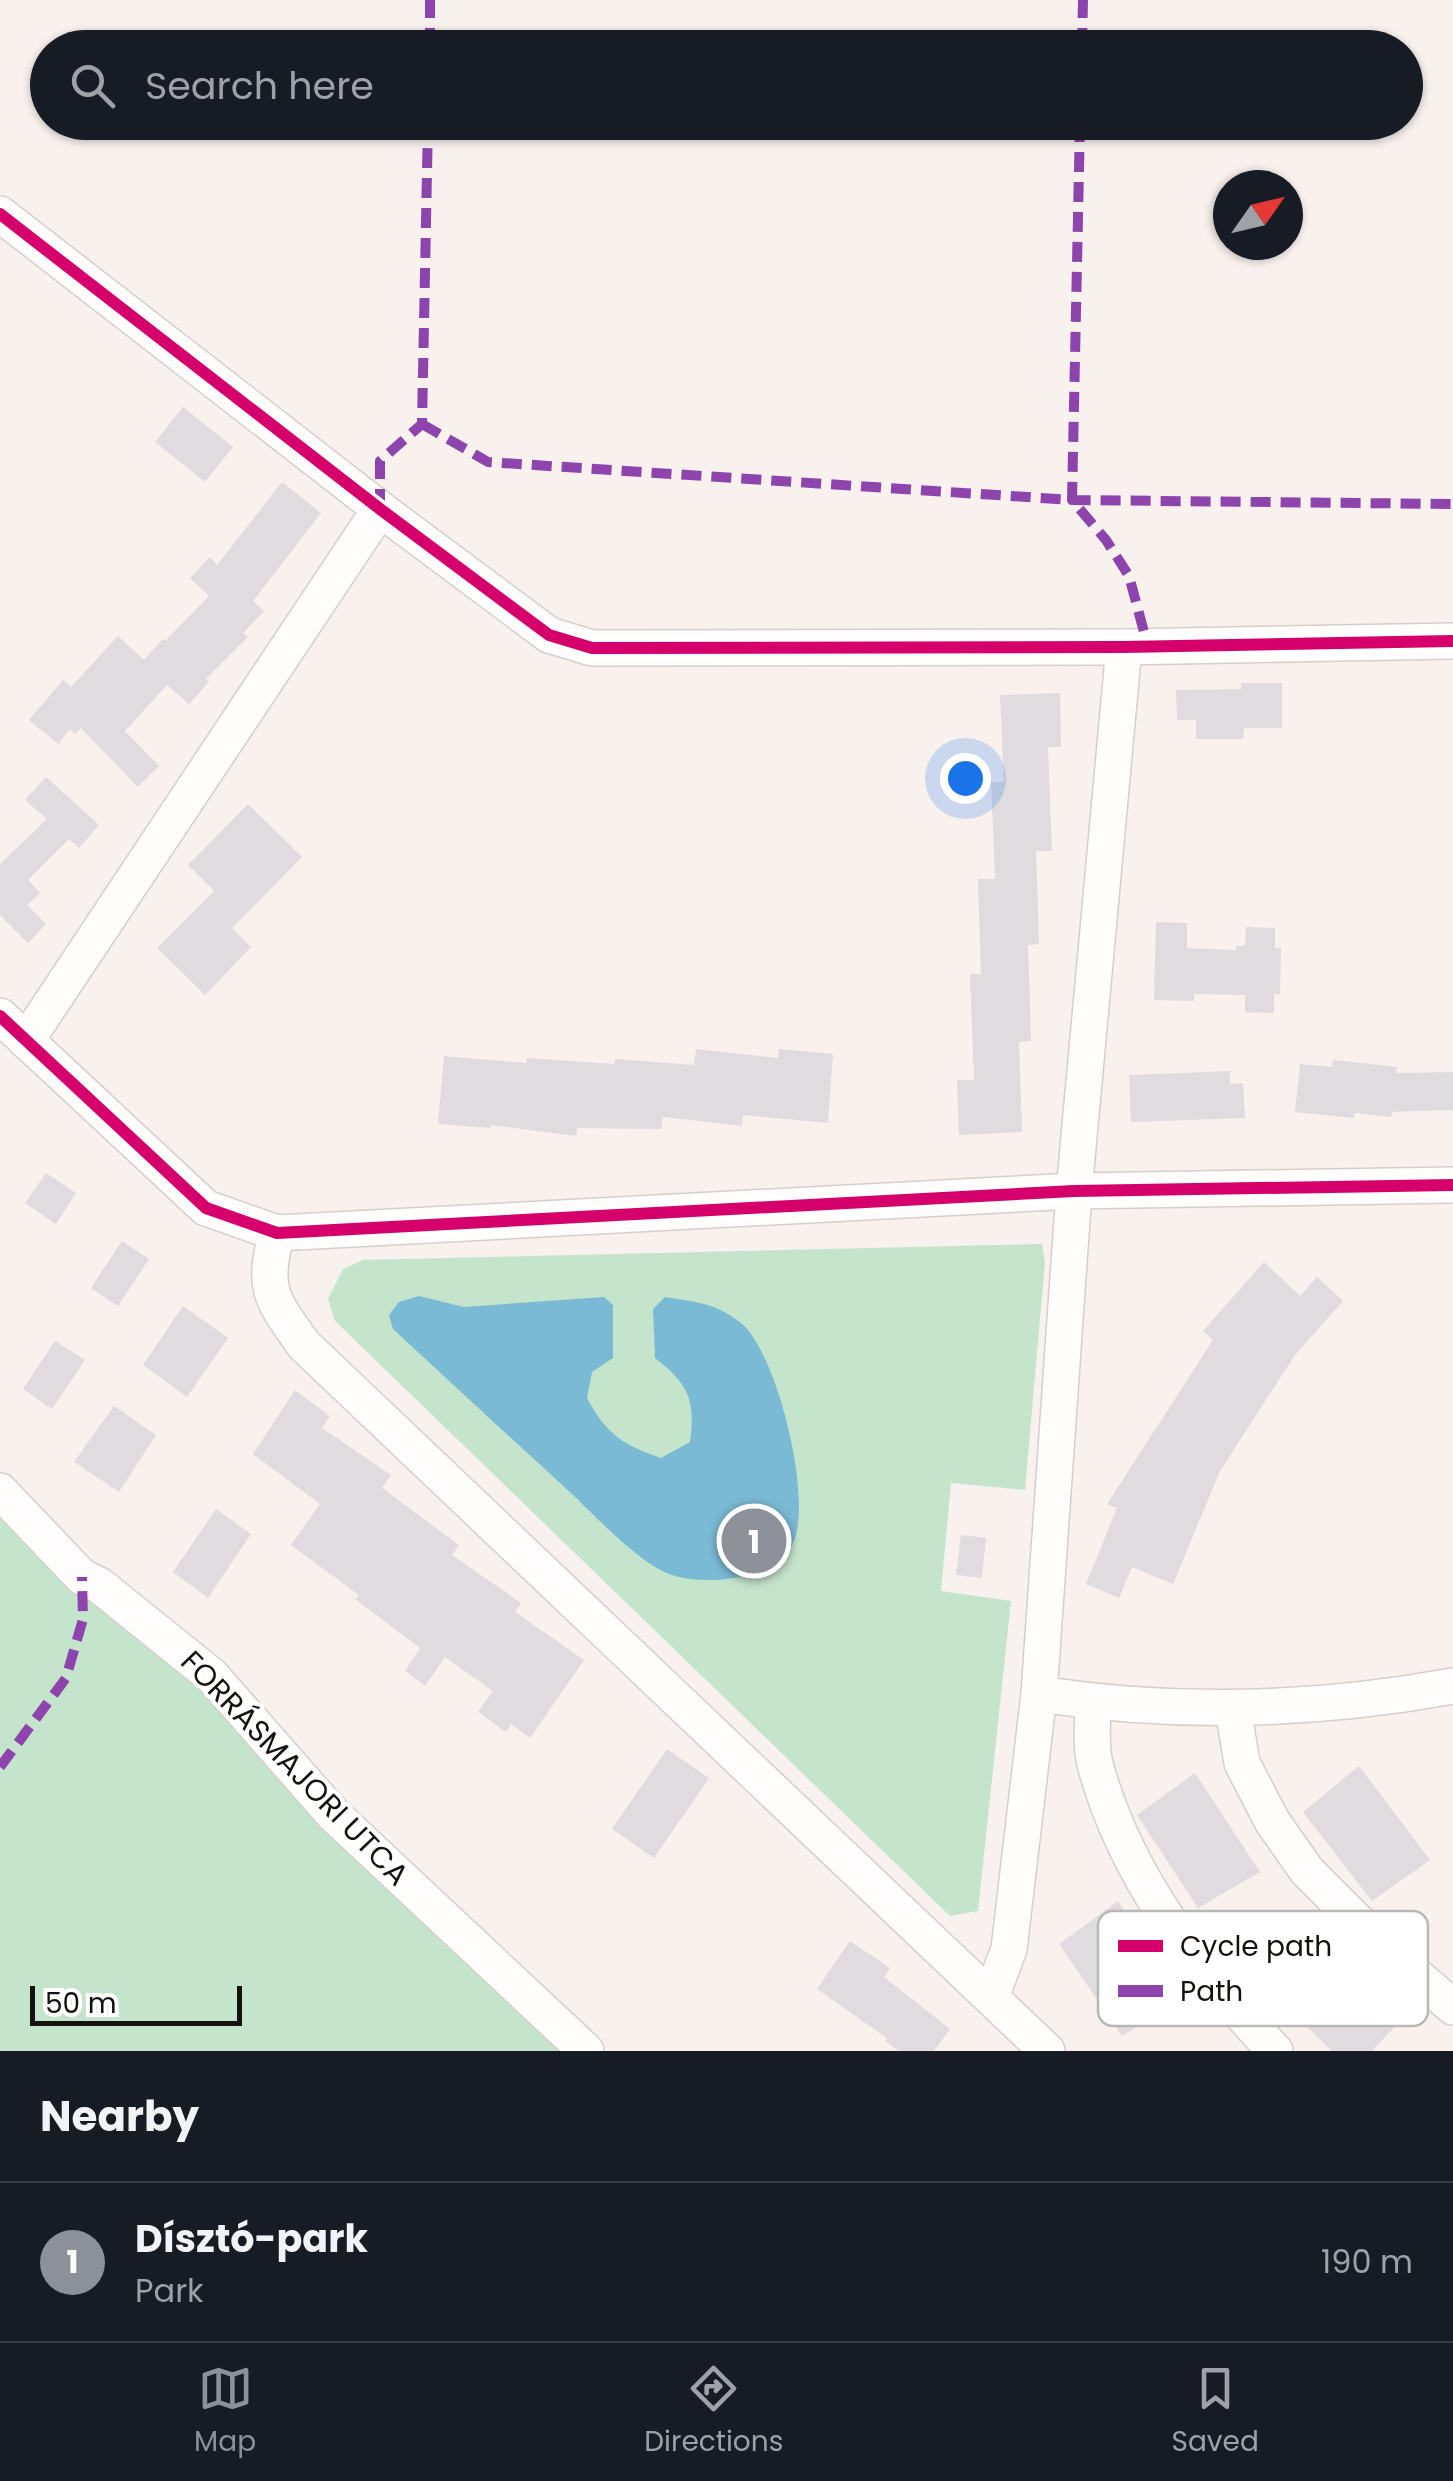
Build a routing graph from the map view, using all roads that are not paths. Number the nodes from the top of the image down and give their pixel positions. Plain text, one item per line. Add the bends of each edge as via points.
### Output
1 (0, 214) edge
2 (380, 508) junction
3 (1453, 641) edge
4 (1124, 647) junction
5 (13, 1029) edge
6 (1453, 1185) edge
7 (1074, 1191) junction
8 (277, 1233) junction
9 (0, 1490) edge
10 (1453, 1686) edge
11 (1039, 1694) junction
12 (1094, 1702) junction
13 (1232, 1709) junction
14 (1160, 1911) edge
15 (1347, 1911) edge
16 (1428, 1986) edge
17 (991, 1997) junction
18 (1453, 2007) edge
19 (1251, 2026) edge
20 (586, 2051) edge
21 (1047, 2051) edge
22 (1274, 2051) edge

1 - 2 street
2 - 4 street via 549,634 592,648
2 - 5 street
3 - 4 street
4 - 7 street
5 - 8 street via 206,1208
6 - 7 street
7 - 8 street
7 - 11 street
8 - 17 street via 267,1268 276,1305 304,1345
9 - 20 street, FORRÁSMAJORI UTCA via 82,1576 212,1676 333,1814
10 - 13 street
11 - 12 street
11 - 17 street via 1009,1949
12 - 13 street
12 - 14 street via 1093,1760
13 - 15 street via 1242,1762 1272,1821
16 - 18 street
17 - 21 street
19 - 22 street

